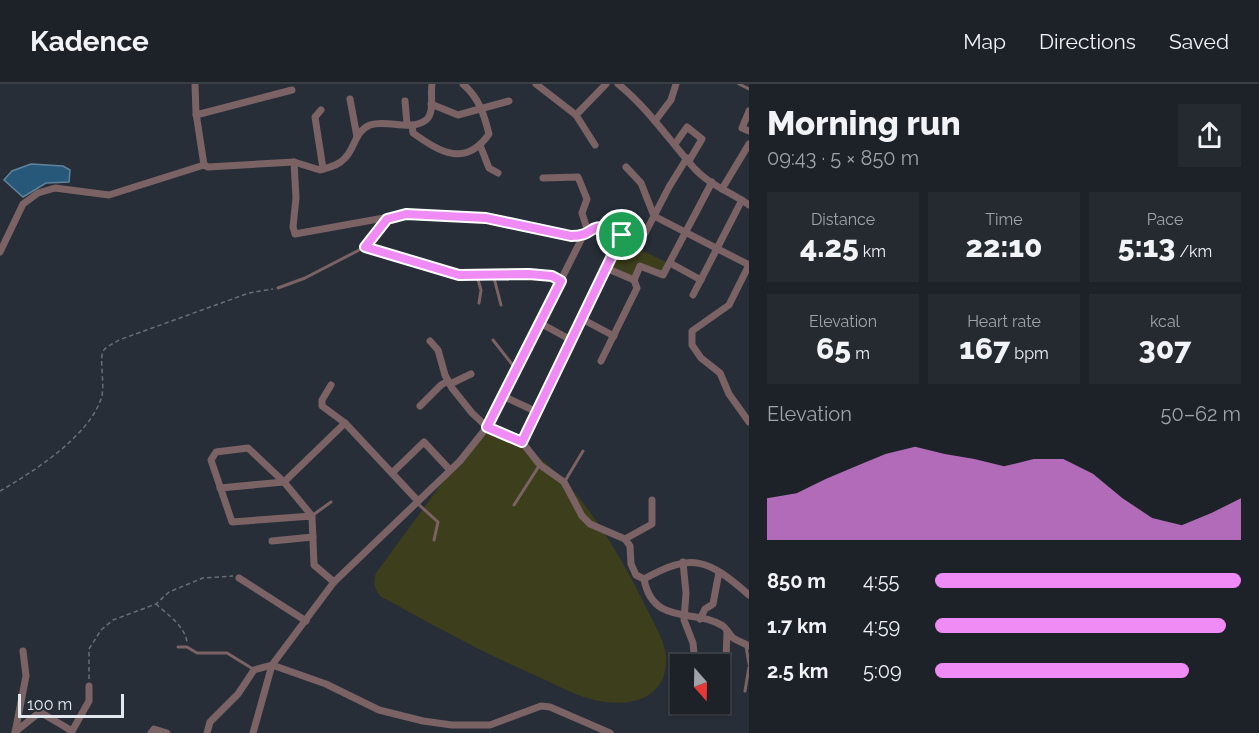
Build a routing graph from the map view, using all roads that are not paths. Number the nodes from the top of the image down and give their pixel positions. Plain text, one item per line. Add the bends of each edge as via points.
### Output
1 (195, 84) edge
2 (432, 84) edge
3 (463, 84) edge
4 (536, 84) edge
5 (606, 84) edge
6 (618, 84) edge
7 (676, 84) edge
8 (739, 84) edge
9 (749, 89) edge
10 (292, 90) dead end
11 (350, 99) dead end
12 (405, 101) dead end
13 (509, 101) dead end
14 (431, 104) junction
15 (321, 110) dead end
16 (483, 111) junction
17 (749, 111) edge
18 (576, 115) junction
19 (196, 116) junction
20 (655, 121) junction
21 (410, 125) junction
22 (749, 131) edge
23 (357, 137) junction
24 (675, 144) junction
25 (749, 144) edge
26 (480, 145) junction
27 (595, 145) dead end
28 (688, 160) junction
29 (294, 162) junction
30 (204, 165) junction
31 (626, 167) dead end
32 (323, 169) junction
33 (498, 172) dead end
34 (543, 178) dead end
35 (712, 182) junction
36 (722, 189) junction
37 (746, 202) edge
38 (654, 216) junction
39 (387, 219) junction
40 (686, 233) junction
41 (586, 234) junction
42 (622, 235) junction
43 (365, 247) junction
44 (717, 249) junction
45 (0, 252) edge
46 (670, 263) junction
47 (606, 268) junction
48 (748, 268) edge
49 (492, 273) junction
50 (477, 274) junction
51 (634, 280) junction
52 (701, 280) junction
53 (561, 281) junction
54 (278, 288) road end
55 (693, 295) dead end
56 (479, 303) dead end
57 (501, 305) dead end
58 (582, 319) junction
59 (540, 323) junction
60 (614, 336) junction
61 (430, 340) dead end
62 (493, 340) dead end
63 (571, 340) junction
64 (601, 361) dead end
65 (517, 369) junction
66 (471, 374) dead end
67 (449, 383) junction
68 (331, 385) dead end
69 (503, 396) junction
70 (420, 406) dead end
71 (537, 412) junction
72 (749, 422) edge
73 (345, 423) junction
74 (487, 427) junction
75 (522, 442) junction
76 (583, 451) dead end
77 (540, 465) junction
78 (450, 470) junction
79 (392, 473) junction
80 (284, 482) junction
81 (564, 482) junction
82 (220, 488) junction
83 (652, 500) dead end
84 (417, 501) junction
85 (331, 502) dead end
86 (514, 505) dead end
87 (312, 516) junction
88 (313, 537) junction
89 (625, 539) junction
90 (434, 540) dead end
91 (272, 541) dead end
92 (683, 562) junction
93 (719, 572) junction
94 (239, 578) road end
95 (644, 579) junction
96 (334, 582) junction
97 (749, 595) edge
98 (684, 615) junction
99 (700, 619) junction
100 (306, 621) junction
101 (727, 631) junction
102 (747, 645) edge
103 (178, 647) dead end
104 (23, 651) dead end
105 (694, 654) edge
106 (726, 654) edge
107 (272, 665) junction
108 (749, 666) edge
109 (254, 670) junction
110 (89, 686) road end
111 (745, 691) dead end
112 (470, 730) edge
113 (71, 732) edge
114 (15, 733) edge
115 (151, 733) edge
116 (167, 733) edge
117 (207, 733) edge
118 (253, 733) edge
119 (610, 733) edge

1 - 19 street
2 - 14 street
3 - 16 street
4 - 18 street
5 - 18 street
6 - 20 street
7 - 20 street via 671,100
8 - 9 lane
10 - 19 street
11 - 23 street
12 - 21 street
13 - 16 street
14 - 16 street via 458,115
14 - 21 street via 426,120
15 - 32 street via 315,117
16 - 26 street via 489,134
17 - 22 street via 742,128
18 - 27 street
19 - 30 street
20 - 24 street
21 - 23 street via 380,123 367,126
21 - 26 street via 413,133 439,151 461,155
23 - 32 street via 345,159
24 - 28 street
24 - 28 street via 687,127 702,139
25 - 36 street
26 - 33 street via 489,168
28 - 35 street
28 - 38 street
29 - 30 street
29 - 32 street via 310,169
29 - 39 street via 296,234
30 - 45 street via 109,195 55,188 38,193 24,204
31 - 38 street via 641,183
34 - 41 street via 578,177 587,199 582,213
35 - 36 street
35 - 40 street
36 - 37 street
37 - 44 street
38 - 40 street
38 - 42 street via 639,245
39 - 41 street via 406,214 486,218 519,227
39 - 43 street
40 - 44 street
40 - 46 street
41 - 42 street via 603,226
41 - 53 street
42 - 47 street
43 - 50 street via 459,275
43 - 54 lane
44 - 48 street
44 - 52 street
46 - 51 street via 663,275 640,266
46 - 52 street
47 - 51 street
47 - 58 street
48 - 72 street via 729,304 692,331 692,345 720,373
49 - 50 street
49 - 53 street via 552,276
49 - 57 lane
50 - 56 lane
51 - 60 street via 637,288
52 - 55 street
53 - 59 street
58 - 60 street
58 - 63 street
59 - 63 street
59 - 65 street
60 - 64 street
61 - 67 street via 438,350
62 - 65 lane
63 - 71 street
65 - 69 street
66 - 67 street
67 - 70 street via 441,384
67 - 74 street
68 - 73 street via 322,406
69 - 71 street
69 - 74 street
71 - 75 street
73 - 79 street
73 - 80 street
74 - 75 street
74 - 78 street
75 - 77 street
76 - 81 lane
77 - 81 street
77 - 86 lane
78 - 79 street via 424,442
78 - 84 street
79 - 84 street
80 - 82 street
80 - 82 street via 248,447 216,452 211,460
80 - 87 street
81 - 89 street via 590,524
82 - 87 street via 232,522
83 - 89 street via 652,524
84 - 90 lane via 438,522
84 - 96 street
85 - 87 lane
87 - 88 street
88 - 91 street
88 - 96 street via 314,565
89 - 95 street via 636,575
92 - 93 street via 698,562
92 - 95 street via 670,564
92 - 98 street
93 - 97 street
93 - 99 street via 714,604 705,609
94 - 100 street
95 - 98 street via 652,601 662,609
96 - 100 street
98 - 99 street
98 - 105 street
99 - 101 street
100 - 107 street
101 - 102 street
101 - 106 street
102 - 108 lane
103 - 109 lane via 188,647 197,653 227,653
104 - 114 street via 26,676
107 - 109 street
107 - 112 street via 326,684 379,710
107 - 118 street
108 - 111 lane
109 - 117 street via 238,694 210,722
110 - 113 street via 89,701
112 - 119 street via 541,706
113 - 114 street via 40,712
115 - 116 street via 154,729

